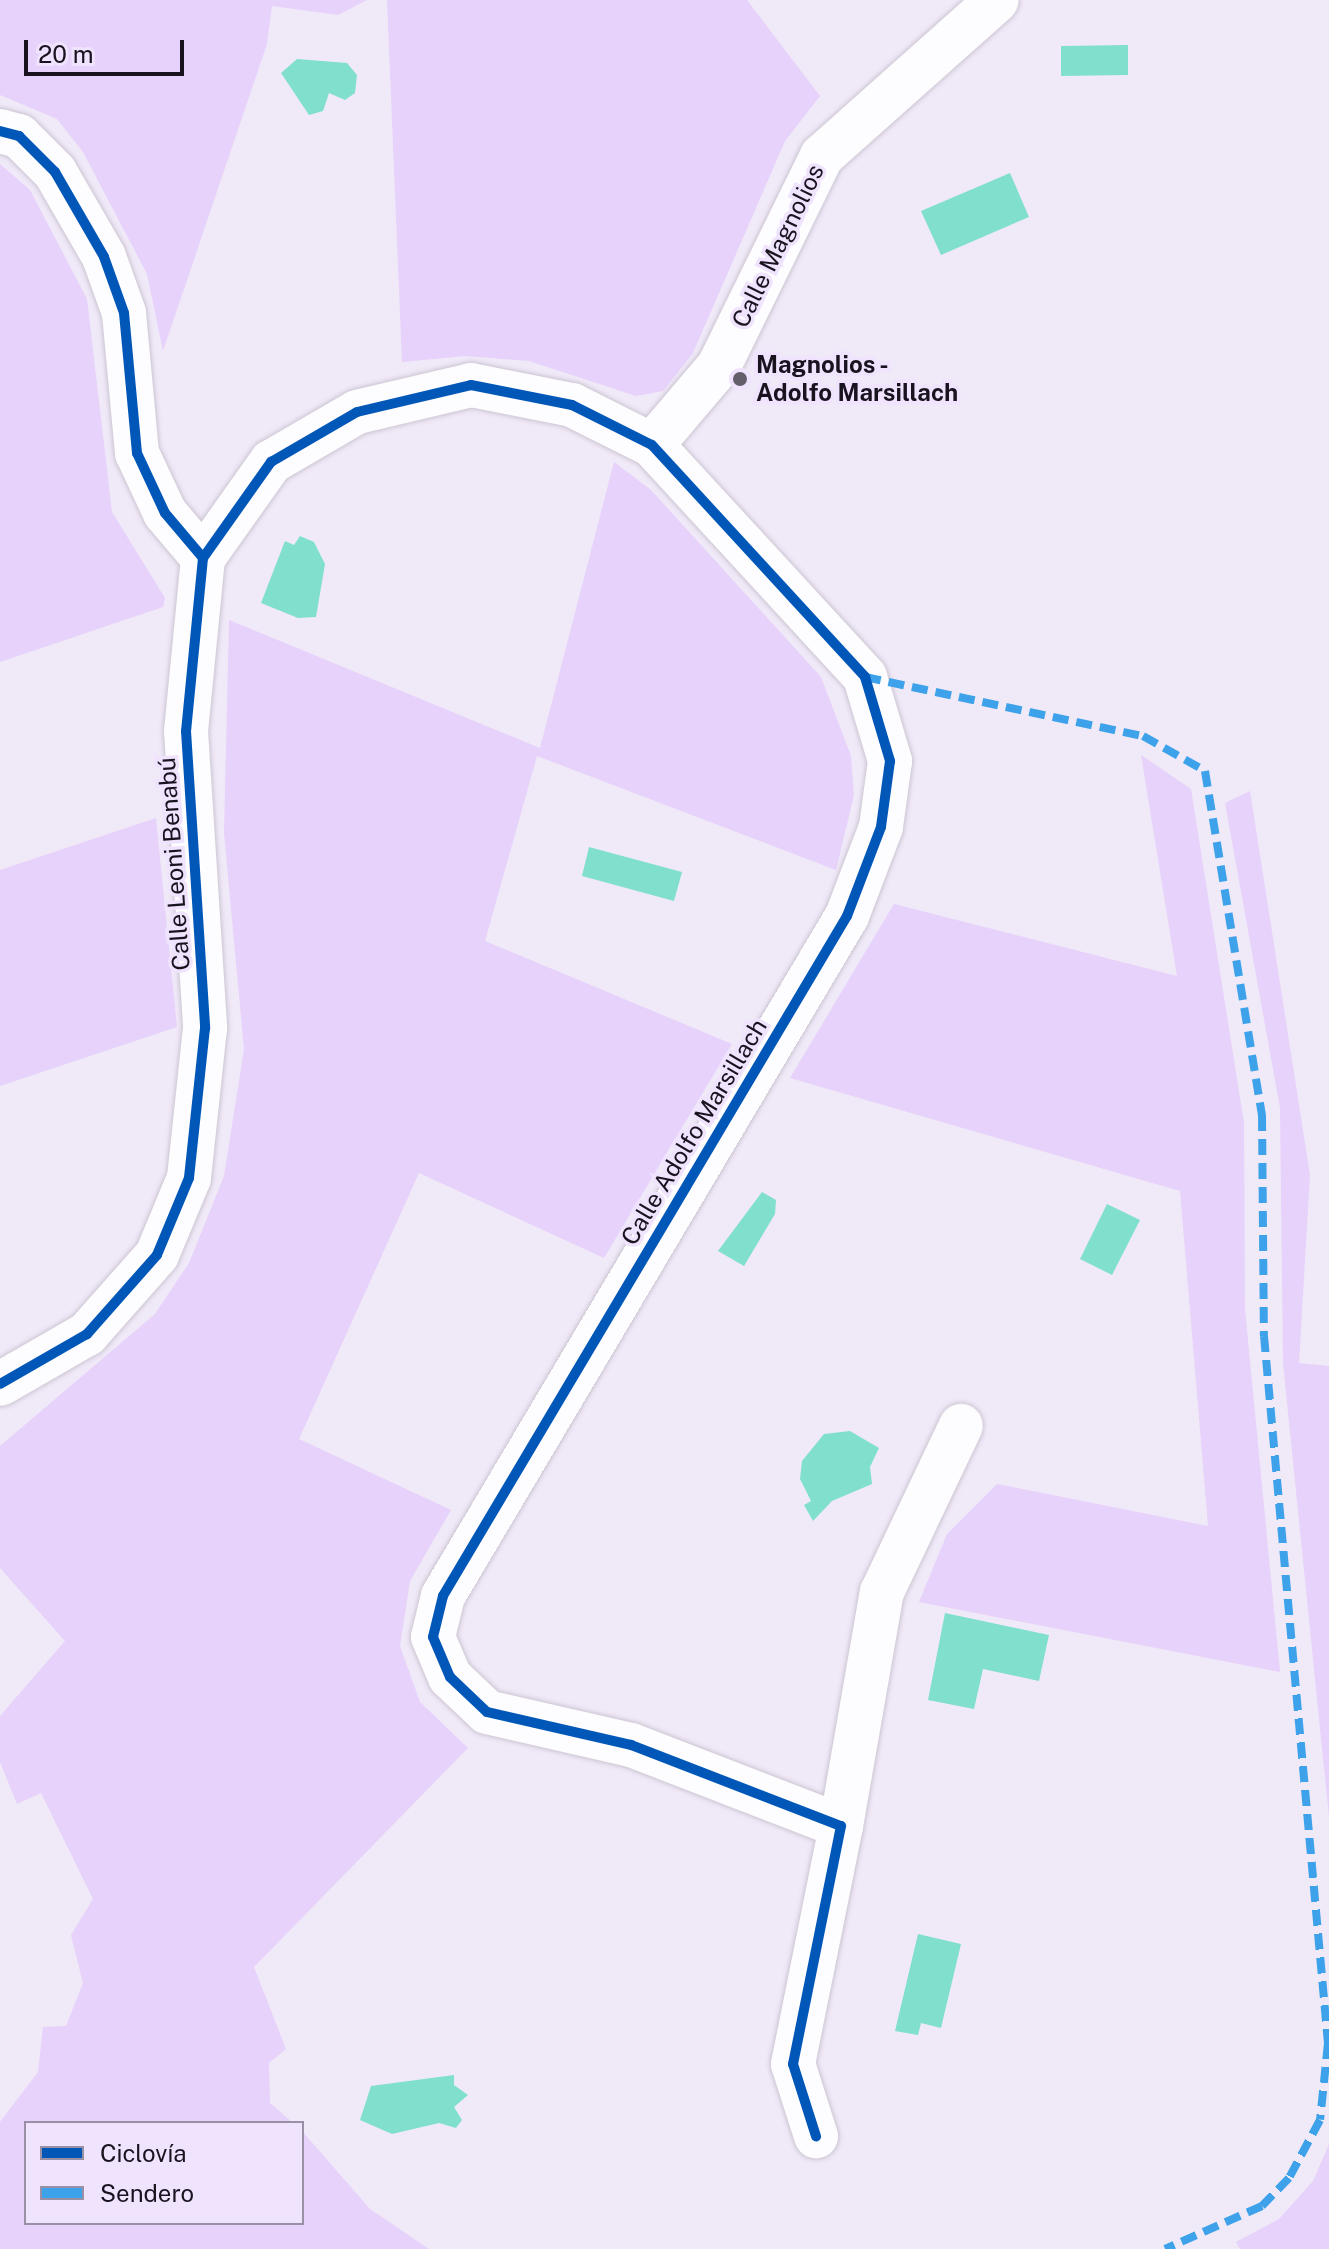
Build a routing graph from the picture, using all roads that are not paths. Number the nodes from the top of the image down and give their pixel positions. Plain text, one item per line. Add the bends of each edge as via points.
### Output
1 (997, 0) edge
2 (0, 131) edge
3 (652, 445) junction
4 (203, 558) junction
5 (0, 1384) edge
6 (961, 1426) dead end
7 (841, 1826) junction
8 (816, 2136) dead end

1 - 3 street, Calle Magnolios via 822,156 719,366
2 - 4 street via 19,136 55,172 104,257 124,313 137,453 165,513
3 - 4 street, Calle Adolfo Marsillach via 572,405 471,385 357,412 271,462
3 - 7 street, Calle Adolfo Marsillach via 865,677 890,761 881,827 847,916 451,1583 433,1637 450,1677 487,1712 631,1745
4 - 5 street, Calle Leoni Benabú via 186,731 205,1028 189,1178 157,1255 87,1334
6 - 7 street via 882,1592
7 - 8 street via 793,2064

